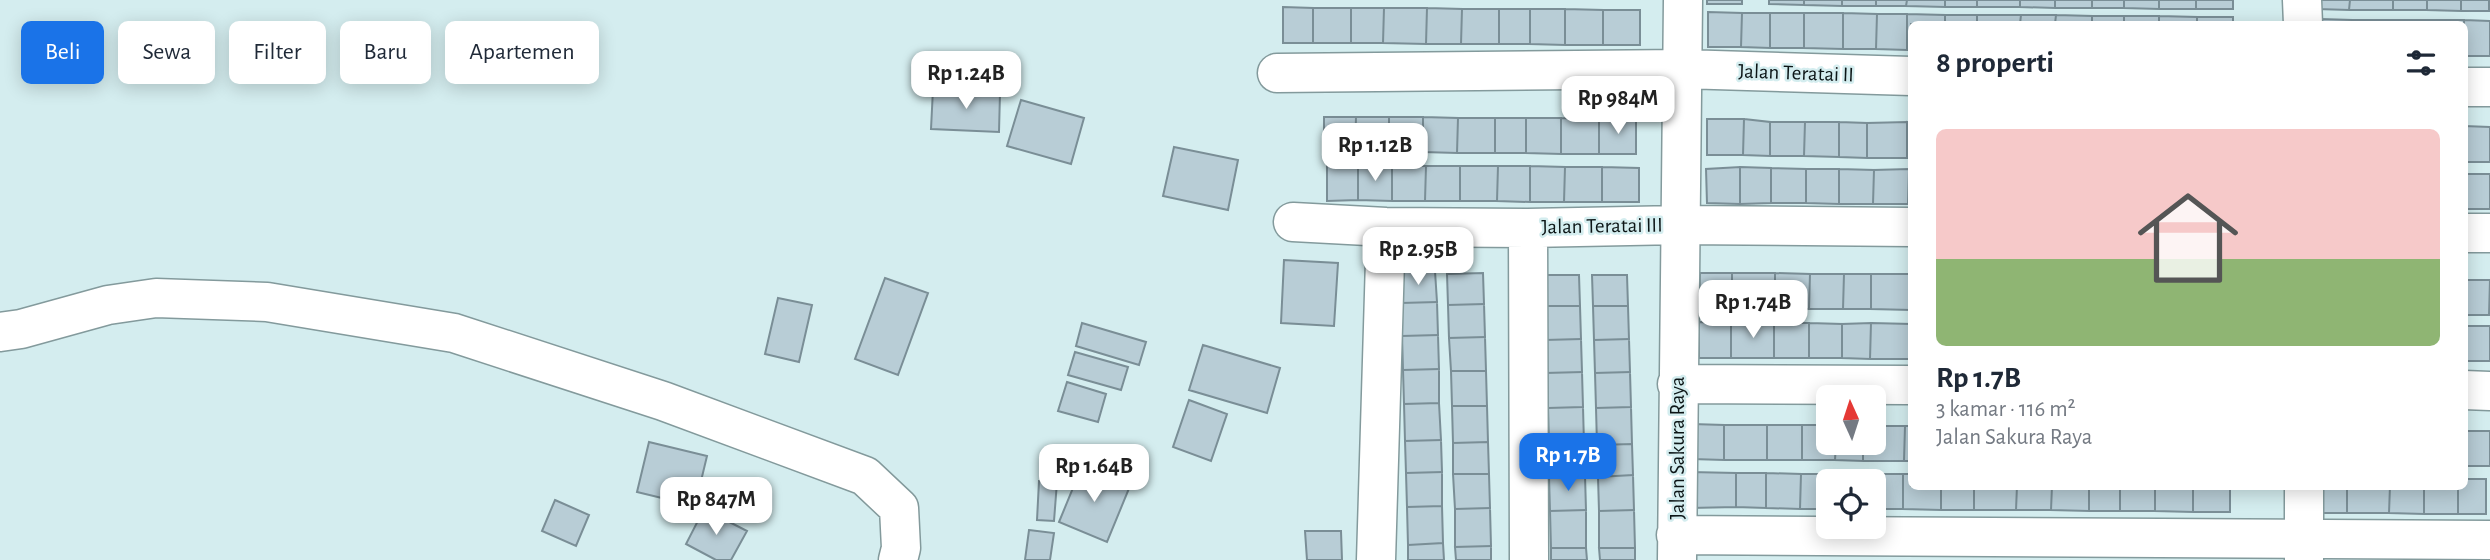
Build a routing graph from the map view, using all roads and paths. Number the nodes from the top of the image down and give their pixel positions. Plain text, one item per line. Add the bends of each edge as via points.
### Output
1 (1683, 0) edge
2 (2302, 0) edge
3 (2303, 21) edge
4 (1682, 69) junction
5 (1277, 73) dead end
6 (1908, 76) edge
7 (2468, 87) edge
8 (2490, 87) edge
9 (1293, 222) dead end
10 (1680, 225) junction
11 (1386, 227) junction
12 (1908, 227) edge
13 (1528, 228) junction
14 (2468, 233) edge
15 (2490, 233) edge
16 (0, 332) edge
17 (1677, 384) junction
18 (1908, 385) edge
19 (2468, 390) edge
20 (2490, 391) edge
21 (2304, 490) edge
22 (2490, 540) edge
23 (1677, 548) edge
24 (2304, 550) edge
25 (898, 560) edge
26 (1376, 560) edge
27 (1529, 560) edge

1 - 4 street, Jalan Sakura Raya
2 - 3 street
4 - 5 street, Jalan Teratai II
4 - 6 street, Jalan Teratai II
4 - 10 street, Jalan Sakura Raya
7 - 8 street
9 - 11 street, Jalan Teratai III
10 - 12 street, Jalan Teratai III
10 - 13 street, Jalan Teratai III
10 - 17 street, Jalan Sakura Raya
11 - 13 street, Jalan Teratai III
11 - 26 street
13 - 27 street
14 - 15 street
16 - 25 street via 156,298 267,302 454,333 663,401 865,476 899,508
17 - 18 street
17 - 23 street, Jalan Sakura Raya
19 - 20 street
21 - 24 street
22 - 24 street
23 - 24 street

